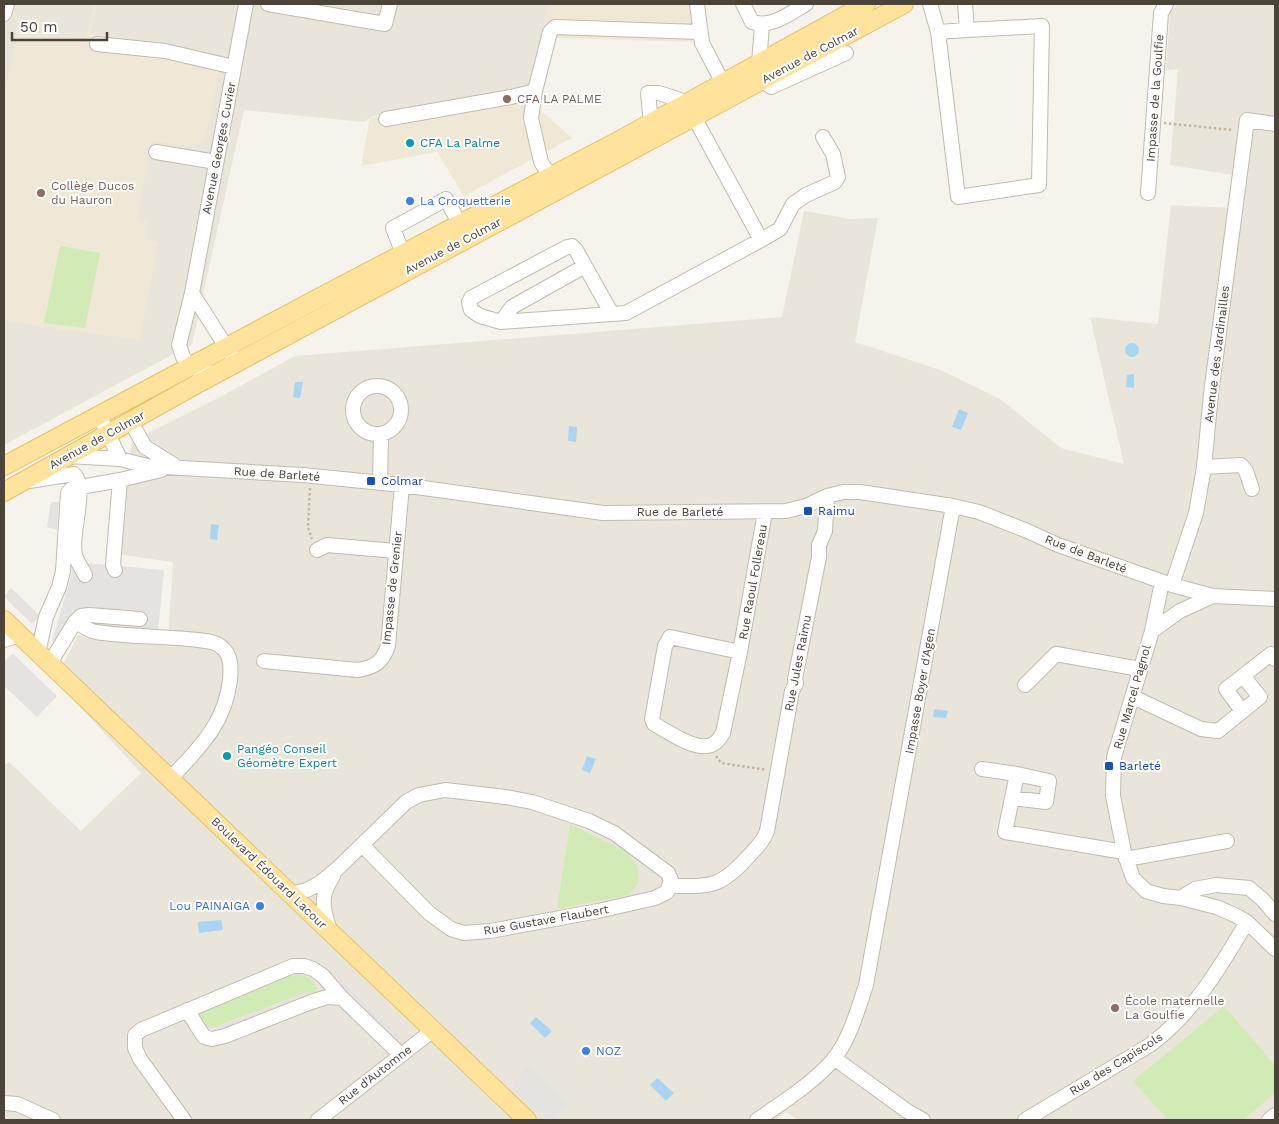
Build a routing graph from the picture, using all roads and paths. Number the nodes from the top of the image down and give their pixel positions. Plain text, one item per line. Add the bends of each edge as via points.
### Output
1 (7, 4) edge
2 (246, 4) edge
3 (268, 4) edge
4 (390, 4) edge
5 (696, 4) edge
6 (743, 4) edge
7 (806, 4) edge
8 (866, 4) edge
9 (904, 4) edge
10 (930, 4) edge
11 (965, 4) edge
12 (1166, 4) edge
13 (4, 14) edge
14 (762, 25) junction
15 (967, 30) junction
16 (699, 32) junction
17 (938, 32) junction
18 (97, 44) dead end
19 (846, 53) dead end
20 (234, 67) junction
21 (761, 71) junction
22 (723, 83) junction
23 (535, 91) junction
24 (690, 110) junction
25 (386, 119) dead end
26 (651, 122) junction
27 (1153, 122) junction
28 (1275, 124) edge
29 (1246, 126) junction
30 (823, 137) dead end
31 (156, 152) dead end
32 (216, 162) junction
33 (550, 176) junction
34 (1148, 193) dead end
35 (460, 224) junction
36 (761, 240) junction
37 (398, 256) junction
38 (586, 266) junction
39 (192, 293) junction
40 (612, 314) junction
41 (501, 322) junction
42 (227, 347) junction
43 (237, 362) junction
44 (190, 366) junction
45 (215, 374) junction
46 (99, 415) junction
47 (131, 422) junction
48 (108, 433) junction
49 (381, 434) dead end
50 (31, 452) junction
51 (68, 456) junction
52 (120, 459) junction
53 (4, 466) edge
54 (176, 467) junction
55 (1204, 467) junction
56 (311, 476) junction
57 (4, 477) edge
58 (120, 480) junction
59 (23, 482) junction
60 (380, 483) junction
61 (402, 485) junction
62 (79, 487) junction
63 (1252, 489) dead end
64 (4, 492) edge
65 (828, 496) junction
66 (954, 506) junction
67 (765, 512) junction
68 (317, 550) joint
69 (396, 552) junction
70 (115, 570) dead end
71 (84, 575) dead end
72 (1167, 583) junction
73 (1213, 596) junction
74 (1275, 599) edge
75 (140, 618) dead end
76 (75, 622) junction
77 (7, 627) edge
78 (1152, 631) junction
79 (740, 652) junction
80 (44, 658) junction
81 (1275, 659) edge
82 (264, 661) dead end
83 (1140, 669) junction
84 (1243, 676) junction
85 (1024, 686) dead end
86 (1133, 696) junction
87 (1242, 711) junction
88 (711, 746) junction
89 (982, 769) dead end
90 (777, 772) junction
91 (1017, 774) junction
92 (170, 778) junction
93 (1012, 798) junction
94 (1227, 841) dead end
95 (362, 845) junction
96 (1125, 856) junction
97 (337, 869) junction
98 (669, 886) junction
99 (290, 894) junction
100 (1180, 898) junction
101 (1275, 914) edge
102 (1247, 922) junction
103 (330, 932) junction
104 (1274, 944) edge
105 (342, 998) junction
106 (187, 1010) junction
107 (432, 1030) junction
108 (401, 1055) junction
109 (834, 1058) junction
110 (4, 1088) edge
111 (5, 1103) edge
112 (1275, 1115) edge
113 (53, 1120) edge
114 (184, 1120) edge
115 (318, 1120) edge
116 (527, 1120) edge
117 (757, 1120) edge
118 (923, 1120) edge
119 (1025, 1120) edge
120 (1269, 1120) edge

1 - 13 street
2 - 20 street, Avenue Georges Cuvier
3 - 4 street via 385,24
5 - 16 street
6 - 14 street via 752,22
7 - 14 street
8 - 21 main road, Avenue de Colmar
9 - 21 main road, Avenue de Colmar
10 - 17 street
11 - 15 street
12 - 27 street, Impasse de la Goulfie via 1161,13
14 - 21 street
15 - 17 street
15 - 17 street via 1042,26 1039,185 958,197
16 - 22 street
16 - 23 street via 555,27 550,32
18 - 20 street via 165,52
19 - 21 street via 771,87
20 - 32 street, Avenue Georges Cuvier
21 - 22 main road, Avenue de Colmar
21 - 24 main road, Avenue de Colmar
22 - 24 main road, Avenue de Colmar
23 - 25 street
23 - 33 street via 530,118 541,162
24 - 26 main road, Avenue de Colmar
24 - 26 street via 660,93 648,93
24 - 36 street
24 - 43 main road, Avenue de Colmar
26 - 33 main road, Avenue de Colmar
27 - 29 path
27 - 34 street, Impasse de la Goulfie
28 - 29 street
29 - 55 street, Avenue des Jardinailles
30 - 36 street via 833,154 838,177 835,182 793,204 780,229
31 - 32 street
32 - 39 street, Avenue Georges Cuvier
33 - 35 main road, Avenue de Colmar
35 - 37 main road, Avenue de Colmar
35 - 37 street via 446,199 393,228 401,249
36 - 40 street via 626,312
37 - 42 main road, Avenue de Colmar
38 - 40 street
38 - 41 street via 512,307
38 - 41 street via 572,246 567,247 468,302 471,310 480,316
39 - 42 street
39 - 44 street, Avenue Georges Cuvier via 180,345
40 - 41 street
42 - 43 street
42 - 44 main road, Avenue de Colmar
43 - 45 main road, Avenue de Colmar
44 - 45 street
44 - 46 main road, Avenue de Colmar
45 - 47 main road, Avenue de Colmar
46 - 48 street
46 - 50 main road, Avenue de Colmar
47 - 48 main road, Avenue de Colmar
47 - 54 street via 149,452
48 - 51 main road, Avenue de Colmar
48 - 52 street
49 - 60 street
50 - 53 main road, Avenue de Colmar
50 - 57 main road
51 - 52 street, Rue de Barleté
51 - 59 main road, Avenue de Colmar
52 - 54 street, Rue de Barleté via 147,466
54 - 56 street, Rue de Barleté
54 - 58 street
55 - 63 street via 1241,465
55 - 72 street, Avenue des Jardinailles via 1196,513
56 - 60 street, Rue de Barleté
56 - 68 path via 308,527
58 - 62 street
58 - 70 street
59 - 62 street via 74,474
59 - 64 main road, Avenue de Colmar
60 - 61 street, Rue de Barleté
61 - 67 street, Rue de Barleté via 603,513
61 - 69 street, Impasse de Grenier
62 - 71 street via 74,553
62 - 80 street via 68,493 63,571 46,617
65 - 66 street, Rue de Barleté via 860,492
65 - 67 street, Rue de Barleté via 795,509
65 - 90 street, Rue Jules Raimu via 825,532 819,545
66 - 72 street, Rue de Barleté via 979,512 1058,545
66 - 109 street, Impasse Boyer d'Agen via 866,985 854,1020
67 - 79 street, Rue Raoul Follereau
68 - 69 street via 328,545
69 - 82 street, Impasse de Grenier via 388,646 380,661 370,668 358,670
72 - 73 street, Rue de Barleté
72 - 78 street, Avenue des Jardinailles
73 - 74 street, Rue de Barleté
73 - 78 street, Rue Marcel Pagnol via 1180,611
75 - 76 street via 90,615
76 - 80 street
76 - 92 street via 94,632 213,642 228,655 231,664 229,684 222,715 199,749
77 - 80 main road, Boulevard Édouard Lacour
78 - 83 street, Rue Marcel Pagnol
79 - 88 street, Rue Raoul Follereau via 723,732
79 - 88 street, Rue Raoul Follereau via 670,637 665,646 652,718 654,724 692,745
80 - 92 main road, Boulevard Édouard Lacour
81 - 84 street via 1271,654
83 - 85 street via 1056,654
83 - 86 street, Rue Marcel Pagnol
84 - 87 street via 1226,689
84 - 87 street via 1260,697
86 - 87 street via 1210,731 1218,731
86 - 96 street, Rue Marcel Pagnol via 1114,758 1113,796
88 - 90 path via 721,763
89 - 91 street
90 - 98 street, Rue Jules Raimu via 767,831 758,847 723,880 697,886
91 - 93 street
91 - 93 street via 1049,781 1046,802
92 - 99 main road, Boulevard Édouard Lacour
93 - 96 street via 1005,832
94 - 96 street
95 - 97 street
95 - 98 street, Rue Gustave Flaubert via 429,913 451,929 464,933 490,932 598,912 656,898 667,892
95 - 98 street via 406,802 418,795 445,790 506,797 532,802 614,833 668,873
96 - 100 street, Rue Marcel Pagnol via 1133,878 1146,891
97 - 99 street via 307,890
97 - 103 street via 326,887 323,902
99 - 103 main road, Boulevard Édouard Lacour
100 - 101 street via 1196,889 1216,886 1249,888
100 - 102 street, Rue Marcel Pagnol via 1216,907
102 - 104 street, Rue Marcel Pagnol
102 - 119 street, Rue des Capiscols via 1206,988 1184,1017 1165,1034
103 - 107 main road, Boulevard Édouard Lacour
105 - 106 street via 317,971 294,966
105 - 106 street via 327,997 311,1002 212,1040 204,1037
105 - 108 street
106 - 114 street via 142,1030 135,1035 134,1041 140,1059
107 - 108 street, Rue d'Automne
107 - 116 main road, Boulevard Édouard Lacour
108 - 115 street, Rue d'Automne
109 - 117 street, Impasse Boyer d'Agen via 811,1082
109 - 118 street
110 - 111 street
111 - 113 street via 24,1106
112 - 120 street

